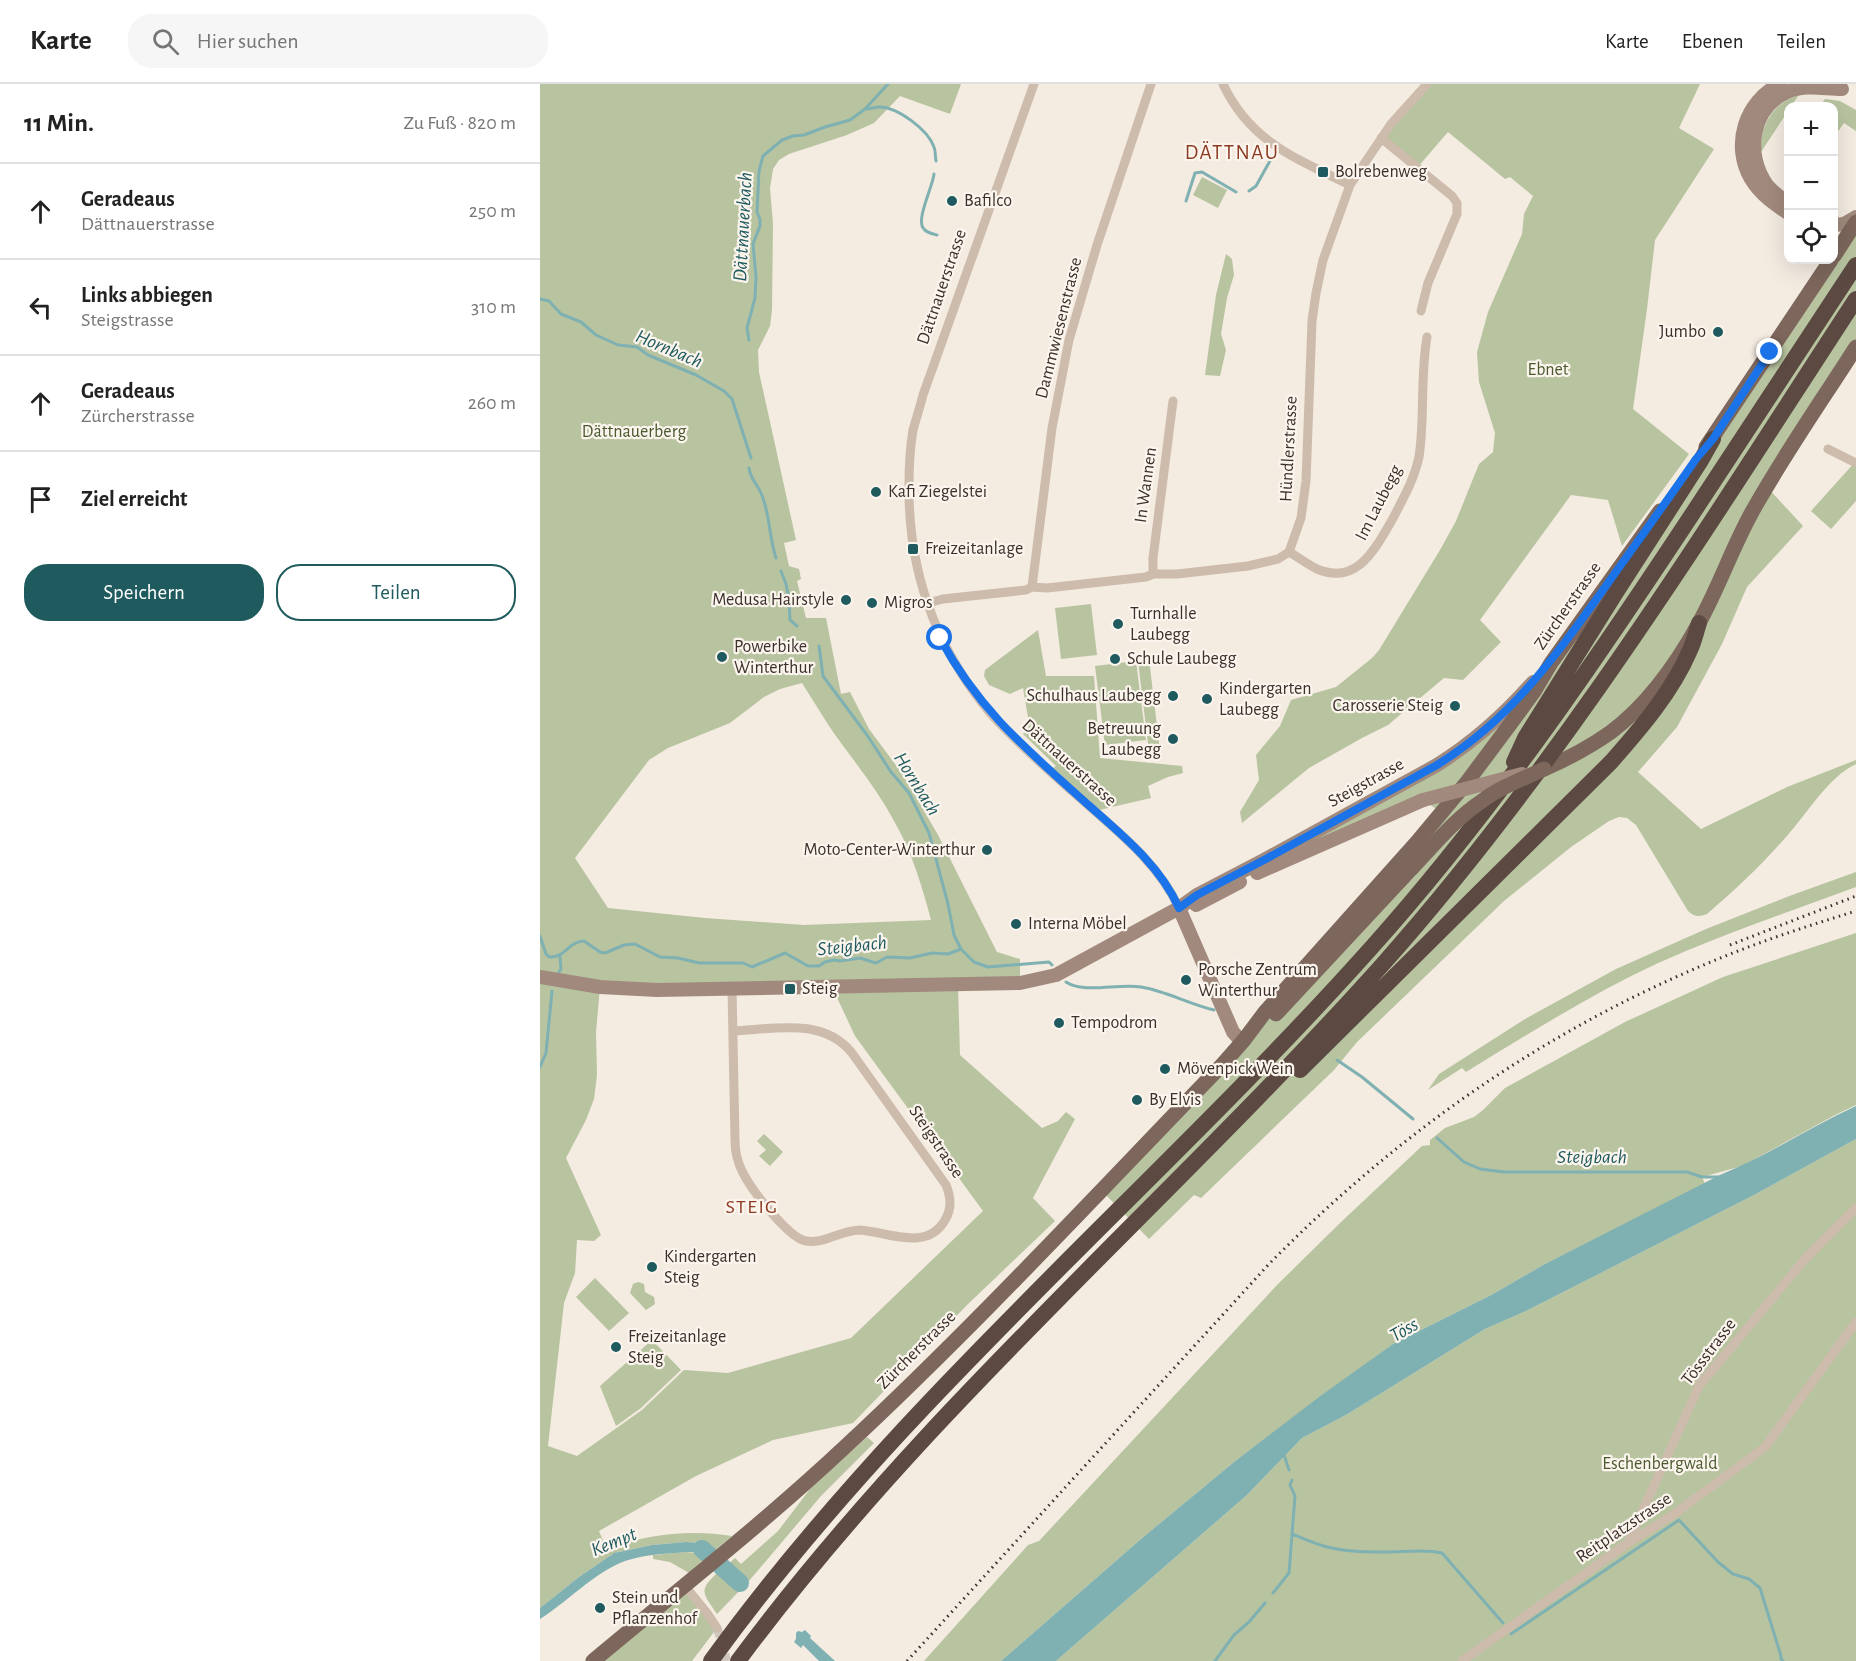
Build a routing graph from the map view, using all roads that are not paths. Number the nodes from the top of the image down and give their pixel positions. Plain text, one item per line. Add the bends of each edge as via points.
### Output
1 (1034, 84) edge
2 (1151, 84) edge
3 (1223, 84) edge
4 (1427, 84) edge
5 (1839, 86) edge
6 (1784, 87) edge
7 (1856, 95) edge
8 (1381, 138) junction
9 (1350, 185) junction
10 (1784, 200) edge
11 (1784, 210) edge
12 (1856, 220) edge
13 (1838, 225) edge
14 (1838, 248) edge
15 (1827, 264) edge
16 (1856, 265) edge
17 (1856, 300) edge
18 (1421, 311) dead end
19 (1427, 337) dead end
20 (1856, 347) edge
21 (1173, 400) dead end
22 (1713, 439) junction
23 (1828, 449) dead end
24 (1856, 463) edge
25 (1289, 552) junction
26 (1153, 574) junction
27 (1032, 587) junction
28 (928, 603) junction
29 (1699, 623) junction
30 (1551, 663) junction
31 (1544, 769) junction
32 (1501, 790) junction
33 (1179, 908) junction
34 (540, 977) edge
35 (732, 989) junction
36 (733, 1031) junction
37 (1243, 1041) junction
38 (1212, 1145) junction
39 (1856, 1208) edge
40 (1856, 1322) edge
41 (1628, 1543) junction
42 (686, 1586) junction
43 (717, 1628) tunnel mouth
44 (593, 1661) edge
45 (711, 1661) edge
46 (738, 1661) edge
47 (1462, 1661) edge

1 - 28 street, Dättnauerstrasse via 913,432 909,505 915,562
2 - 27 street, Dammwiesenstrasse via 1069,340 1052,428
3 - 9 street via 1240,113 1264,138
4 - 8 street, Hündlerstrasse
5 - 6 main road
5 - 7 main road
6 - 10 main road via 1763,112 1754,143 1764,179
6 - 11 main road via 1766,93 1750,112 1742,152 1756,186
8 - 9 street, Hündlerstrasse
8 - 18 street via 1458,205
9 - 25 street, Hündlerstrasse via 1316,293 1306,481 1301,518
12 - 13 main road
12 - 14 main road, Zürcherstrasse
15 - 22 main road, Zürcherstrasse
16 - 32 highway via 1607,642
17 - 38 highway via 1623,653 1516,802 1383,964
19 - 25 street, Im Laubegg via 1417,466 1407,493 1375,549 1358,567 1336,573 1317,568
20 - 29 main road, Zürcherstrasse via 1756,506
21 - 26 street, In Wannen
22 - 30 main road, Zürcherstrasse
22 - 32 highway via 1525,738
23 - 24 street
25 - 26 street via 1278,559 1248,566
26 - 27 street
27 - 28 street
28 - 33 street, Dättnauerstrasse via 950,657 984,705 1142,854
29 - 31 main road, Zürcherstrasse via 1665,675 1613,730
29 - 38 highway via 1691,649 1674,680 1611,762 1283,1087
30 - 33 main road, Steigstrasse via 1496,721 1456,753
30 - 37 main road, Zürcherstrasse via 1442,813 1264,1012
31 - 33 main road, Steigstrasse, bridge via 1423,800 1262,871 1201,903
31 - 37 main road, Zürcherstrasse, bridge via 1475,806 1273,1017
32 - 45 highway via 1408,906 1307,1018 962,1366 866,1470 785,1565
33 - 35 main road, Steigstrasse via 1070,968 1038,980
33 - 37 main road, Dättnauerstrasse via 1233,1032
34 - 35 main road, Steigstrasse via 628,989
35 - 36 street, Steigstrasse
36 - 36 street, Steigstrasse via 735,1146 739,1164 754,1190 792,1235 816,1241 856,1230 917,1239 940,1227 950,1205 946,1185 845,1046 829,1034 809,1029
37 - 42 main road, Zürcherstrasse via 907,1388
38 - 46 highway via 917,1445 818,1558
39 - 41 street, Tössstrasse via 1805,1259 1699,1386
40 - 41 street, Reitplatzstrasse via 1765,1447
41 - 47 street, Reitplatzstrasse
42 - 43 street
42 - 44 main road, Zürcherstrasse

